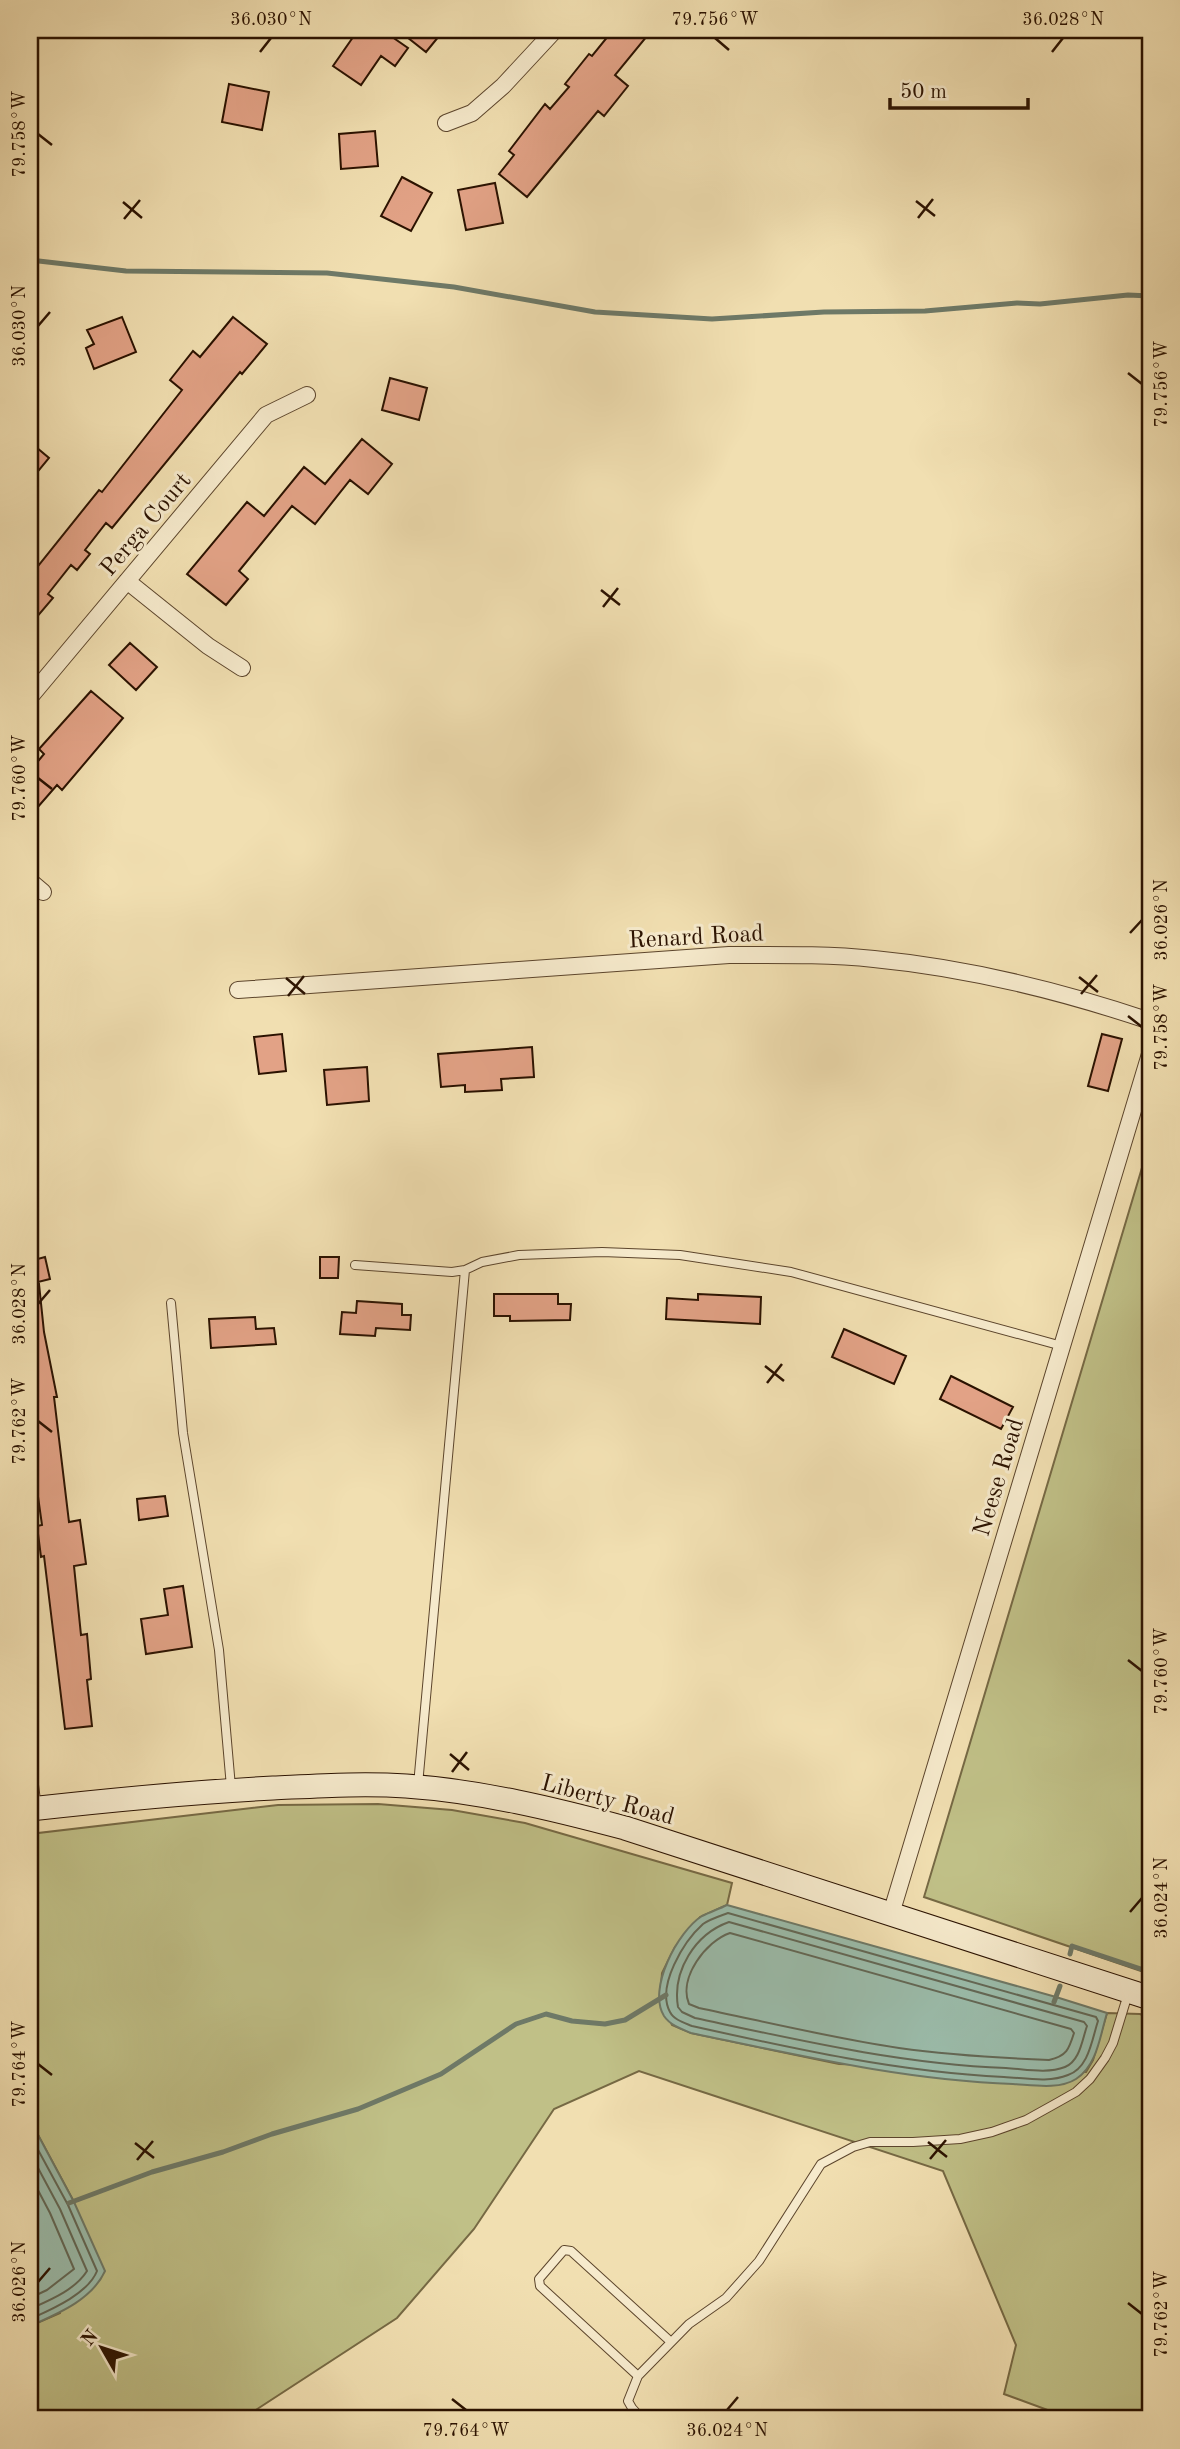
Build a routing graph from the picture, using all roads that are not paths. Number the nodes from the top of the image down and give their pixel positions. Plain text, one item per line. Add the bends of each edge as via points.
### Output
1 (555, 30) edge
2 (446, 123) dead end
3 (307, 396) dead end
4 (127, 581) junction
5 (242, 668) dead end
6 (30, 698) edge
7 (30, 881) edge
8 (43, 892) dead end
9 (238, 990) dead end
10 (1150, 1021) edge
11 (1150, 1054) edge
12 (355, 1265) dead end
13 (465, 1270) junction
14 (171, 1303) dead end
15 (1062, 1346) junction
16 (30, 1786) edge
17 (418, 1787) junction
18 (231, 1790) junction
19 (31, 1809) edge
20 (891, 1914) junction
21 (1140, 1994) edge
22 (671, 2342) junction
23 (638, 2376) junction
24 (642, 2419) edge

1 - 2 street via 472,113
3 - 4 street, Perga Court via 266,415
4 - 5 street
4 - 6 street, Perga Court
7 - 8 street
9 - 10 street, Renard Road via 790,954 871,958 991,976
11 - 15 street, Neese Road
12 - 13 lane
13 - 15 lane via 519,1255 680,1255 791,1272
13 - 17 lane
14 - 18 lane via 183,1433 219,1650
15 - 20 street, Neese Road
16 - 19 street
17 - 18 street, Liberty Road
17 - 20 street, Liberty Road via 487,1796 625,1828
18 - 19 street, Liberty Road
20 - 21 street, Liberty Road
21 - 22 lane via 1122,2017 1105,2058 1083,2085 1026,2120 960,2138 870,2142 821,2164 759,2262 726,2298
22 - 23 lane
22 - 23 lane via 571,2251 564,2250 539,2279 540,2286
23 - 24 lane via 628,2401

